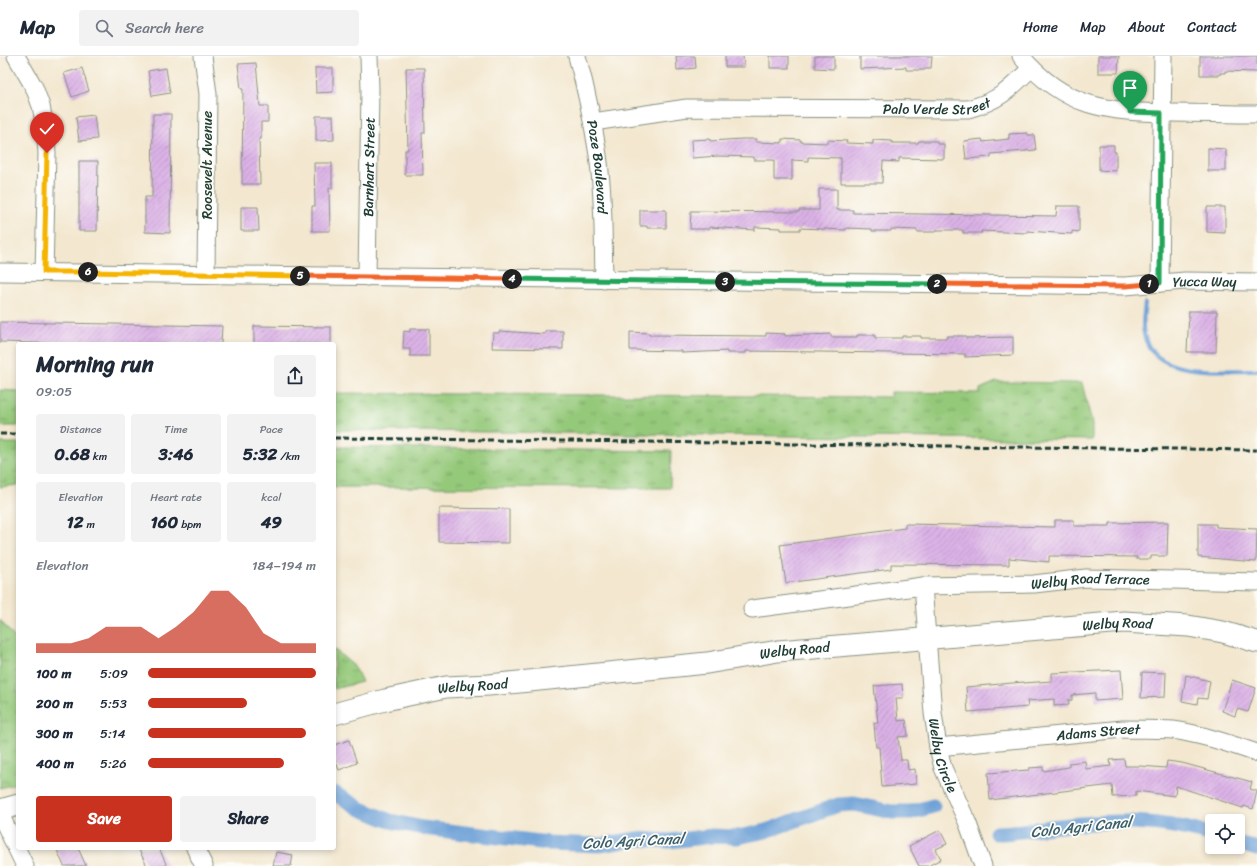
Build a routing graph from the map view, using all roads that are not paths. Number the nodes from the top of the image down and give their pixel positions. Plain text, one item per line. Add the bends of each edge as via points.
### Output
1 (16, 56) edge
2 (203, 56) edge
3 (369, 56) edge
4 (577, 56) edge
5 (1163, 56) edge
6 (1026, 62) edge
7 (1161, 113) junction
8 (1257, 114) edge
9 (593, 122) junction
10 (0, 272) edge
11 (44, 272) junction
12 (206, 274) junction
13 (367, 277) junction
14 (604, 280) junction
15 (1257, 282) edge
16 (1160, 283) junction
17 (1257, 582) edge
18 (923, 586) junction
19 (752, 609) dead end
20 (928, 639) junction
21 (1257, 642) edge
22 (336, 713) edge
23 (938, 747) junction
24 (1257, 753) edge
25 (16, 806) edge
26 (0, 810) edge
27 (0, 814) edge
28 (16, 847) edge
29 (17, 850) edge
30 (196, 850) edge
31 (25, 866) edge
32 (204, 866) edge
33 (982, 866) edge

1 - 11 street via 34,87 41,106 44,127 47,153
2 - 12 street, Roosevelt Avenue via 208,94
3 - 13 street, Barnhart Street
4 - 9 street, Poze Boulevard
5 - 7 street
6 - 7 street, Palo Verde Street via 1052,86 1084,103 1105,109
6 - 9 street, Palo Verde Street via 1001,96 988,104 968,109 687,108
7 - 8 street, Palo Verde Street
7 - 16 street
9 - 14 street, Poze Boulevard via 603,209
10 - 11 street, Yucca Way
11 - 12 street, Yucca Way
12 - 13 street, Yucca Way
13 - 14 street, Yucca Way
14 - 16 street, Yucca Way via 1125,286
15 - 16 street, Yucca Way
17 - 18 street, Welby Road Terrace via 1086,578 1034,584
18 - 19 street, Welby Road Terrace
18 - 20 street
20 - 21 street, Welby Road via 1124,622 1188,626 1223,632
20 - 22 street, Welby Road via 778,652 489,685 446,687
20 - 23 street, Welby Circle
23 - 24 street, Adams Street via 1150,729 1173,730 1200,736
23 - 33 street, Welby Circle via 943,768 968,824
25 - 26 street
27 - 28 street
29 - 31 street
30 - 32 street

